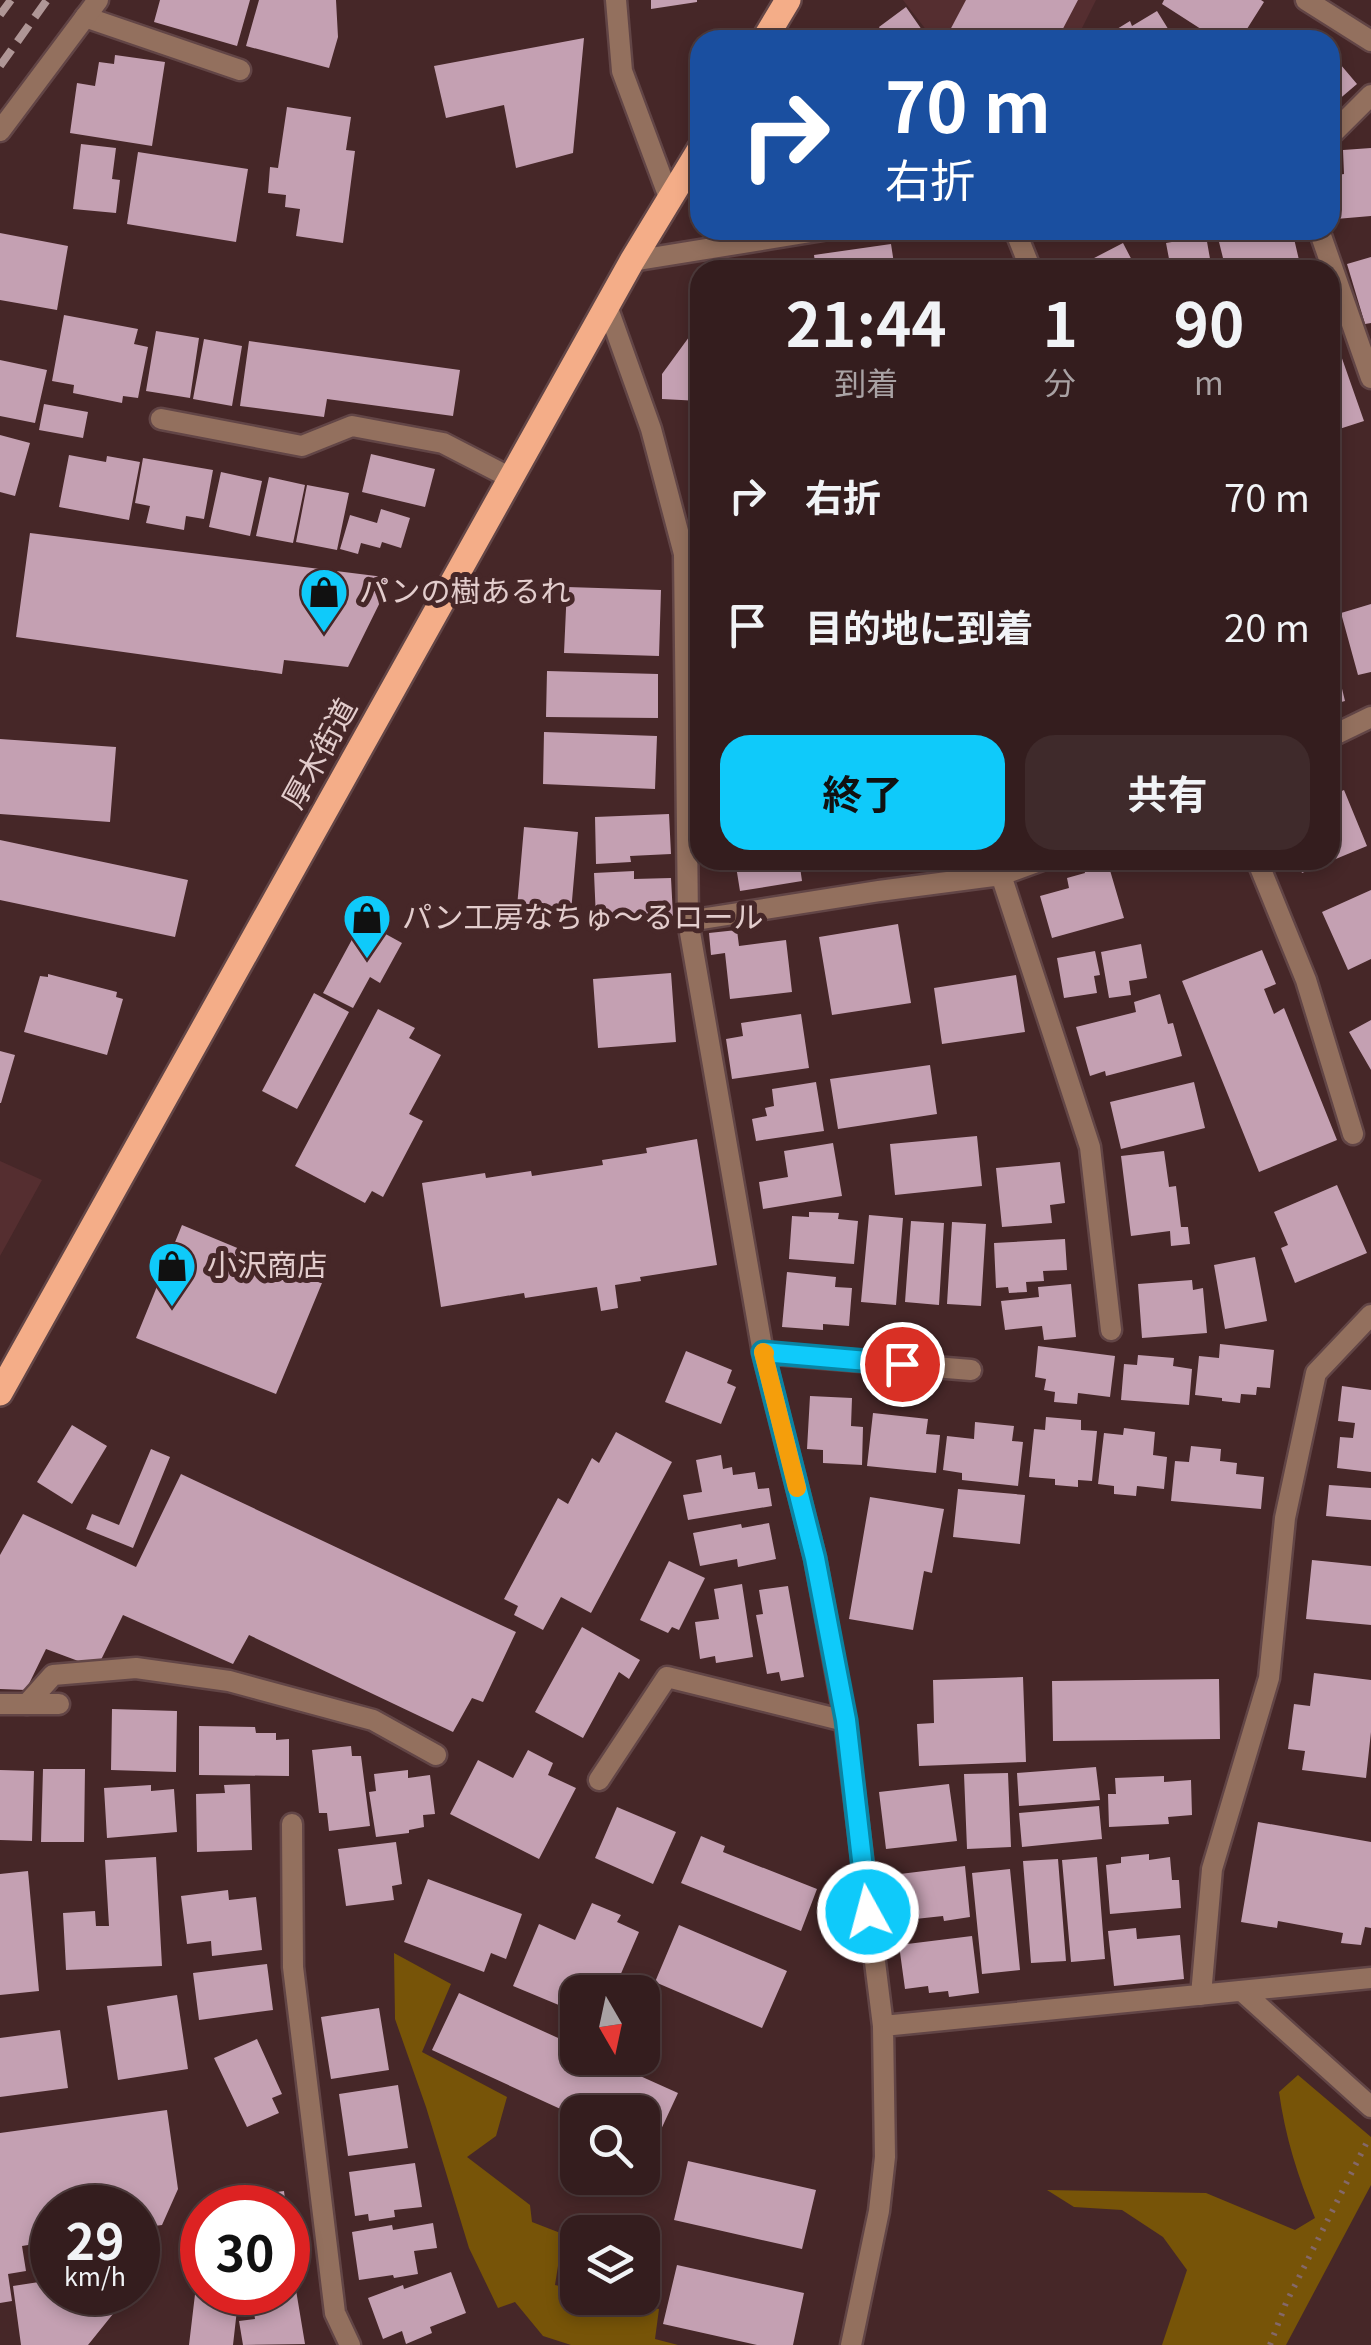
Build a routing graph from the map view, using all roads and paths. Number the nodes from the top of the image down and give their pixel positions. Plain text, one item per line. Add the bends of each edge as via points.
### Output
1 (616, 0) edge
2 (788, 0) edge
3 (1306, 0) edge
4 (92, 8) edge
5 (770, 30) edge
6 (1371, 40) edge
7 (240, 70) dead end
8 (1371, 96) edge
9 (1340, 126) edge
10 (0, 131) edge
11 (690, 165) edge
12 (670, 200) junction
13 (761, 240) edge
14 (632, 261) junction
15 (1340, 290) edge
16 (607, 306) junction
17 (1371, 378) edge
18 (161, 419) dead end
19 (511, 478) junction
20 (1371, 718) edge
21 (1340, 732) edge
22 (1014, 870) edge
23 (1261, 870) edge
24 (1000, 875) junction
25 (688, 921) junction
26 (1352, 1134) dead end
27 (1371, 1315) edge
28 (1111, 1330) dead end
29 (763, 1352) junction
30 (971, 1370) dead end
31 (0, 1393) edge
32 (0, 1704) edge
33 (26, 1704) junction
34 (59, 1704) dead end
35 (846, 1720) junction
36 (436, 1755) dead end
37 (599, 1780) dead end
38 (292, 1824) dead end
39 (1371, 1978) edge
40 (1242, 1991) junction
41 (1200, 1995) junction
42 (882, 2026) junction
43 (1371, 2107) edge
44 (1371, 2134) edge
45 (350, 2345) edge
46 (851, 2345) edge
47 (1270, 2345) edge

1 - 12 street via 622,71
2 - 5 main road
3 - 6 street
4 - 7 street
4 - 10 street
8 - 9 street
11 - 12 main road, 厚木街道
12 - 14 main road, 厚木街道
13 - 14 street
14 - 16 main road, 厚木街道
15 - 17 street
16 - 19 main road, 厚木街道
16 - 25 street via 651,429 684,554
18 - 19 street via 302,446 352,426 442,443
19 - 31 main road, 厚木街道
20 - 21 street
22 - 24 street
23 - 26 street via 1306,980
24 - 25 street
24 - 28 street via 1090,1147
25 - 29 street
27 - 41 street via 1316,1373 1285,1518 1269,1678 1212,1869
29 - 30 street
29 - 35 street via 815,1558
32 - 33 street
33 - 34 street
33 - 36 street via 53,1674 136,1668 229,1681 374,1720
35 - 37 street via 667,1677
35 - 42 street
38 - 45 street via 293,1966 335,2313
39 - 40 street
40 - 41 street
40 - 43 street
41 - 42 street
42 - 46 street via 886,2157
44 - 47 path

